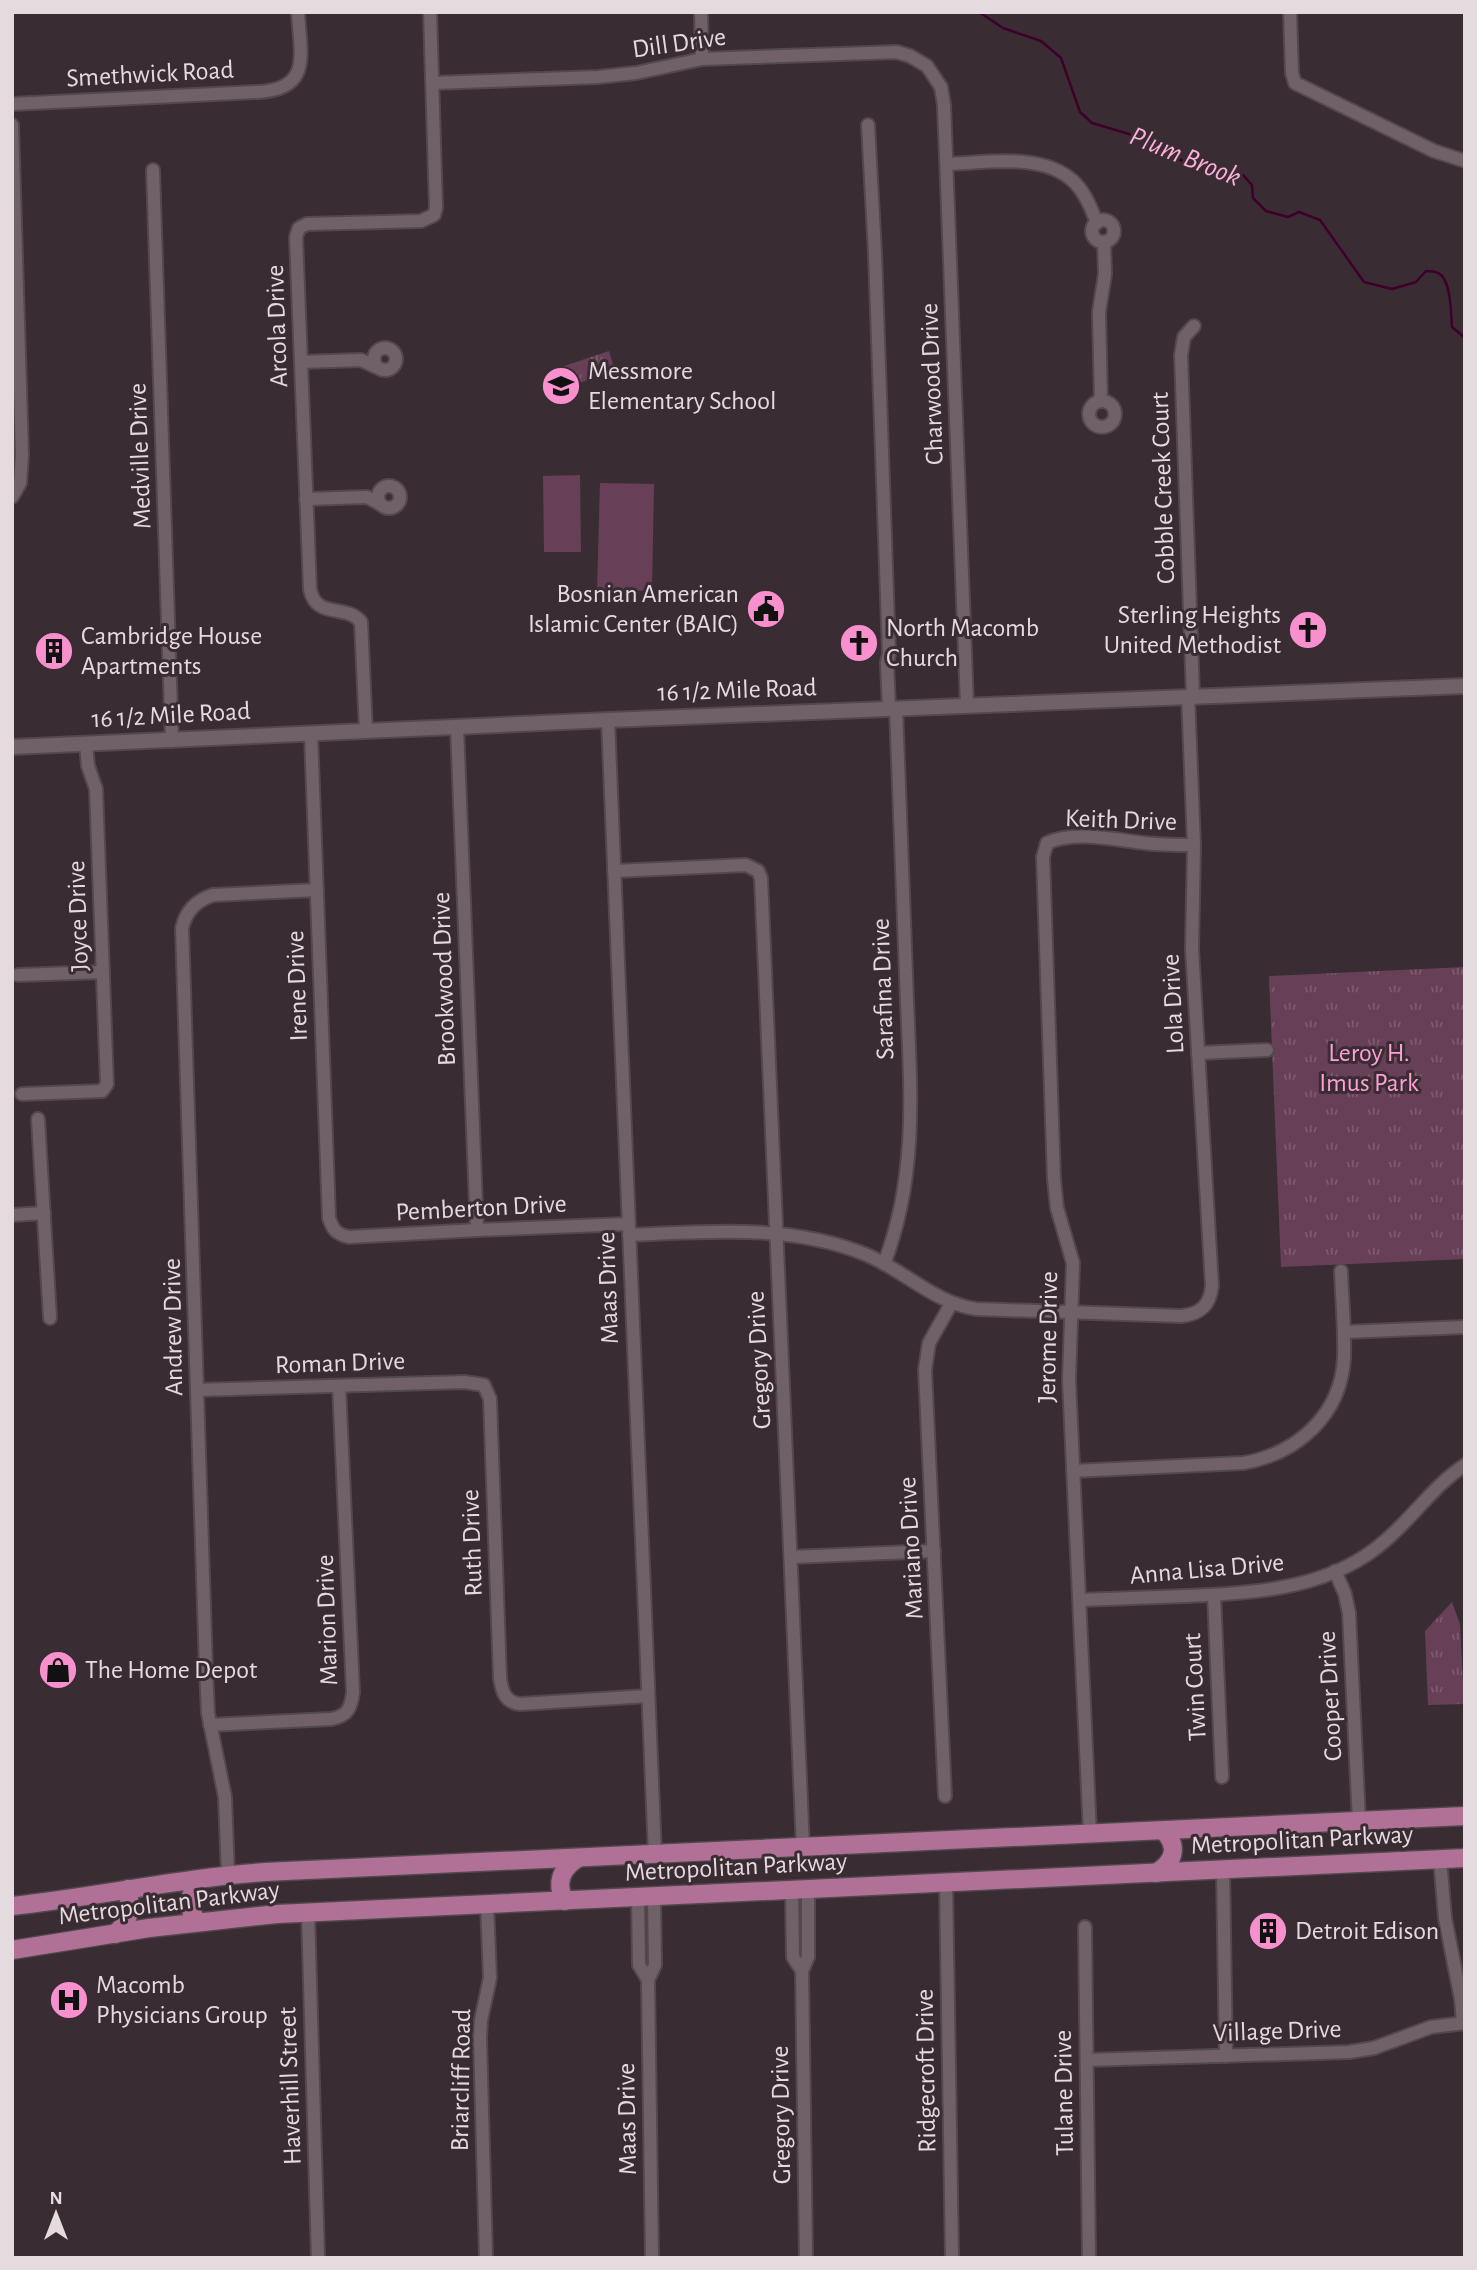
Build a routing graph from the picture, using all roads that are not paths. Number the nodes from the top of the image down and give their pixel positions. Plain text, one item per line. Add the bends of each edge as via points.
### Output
1 (298, 12) edge
2 (430, 12) edge
3 (701, 12) edge
4 (1290, 12) edge
5 (702, 59) junction
6 (928, 66) joint
7 (433, 83) junction
8 (12, 104) edge
9 (12, 125) edge
10 (868, 125) dead end
11 (1465, 161) edge
12 (947, 164) junction
13 (153, 170) dead end
14 (1194, 326) dead end
15 (375, 353) junction
16 (361, 360) junction
17 (301, 362) junction
18 (376, 367) junction
19 (1101, 401) dead end
20 (380, 490) junction
21 (12, 497) edge
22 (367, 497) junction
23 (306, 499) junction
24 (380, 504) junction
25 (1465, 686) edge
26 (1190, 696) junction
27 (967, 705) junction
28 (892, 709) junction
29 (608, 719) junction
30 (457, 727) junction
31 (366, 731) junction
32 (312, 733) junction
33 (172, 741) junction
34 (86, 744) junction
35 (12, 747) edge
36 (1048, 843) joint
37 (1194, 845) junction
38 (614, 871) junction
39 (317, 890) junction
40 (103, 972) junction
41 (18, 975) dead end
42 (1267, 1050) dead end
43 (1198, 1053) junction
44 (22, 1094) dead end
45 (38, 1119) dead end
46 (44, 1213) junction
47 (12, 1215) edge
48 (629, 1229) junction
49 (477, 1230) junction
50 (337, 1234) joint
51 (777, 1235) junction
52 (884, 1264) junction
53 (1341, 1271) dead end
54 (951, 1304) junction
55 (1205, 1308) joint
56 (1071, 1313) junction
57 (50, 1318) dead end
58 (1465, 1327) edge
59 (1344, 1332) junction
60 (484, 1385) joint
61 (339, 1386) junction
62 (197, 1390) junction
63 (1465, 1465) edge
64 (1073, 1471) junction
65 (934, 1551) junction
66 (791, 1557) junction
67 (1335, 1571) junction
68 (1214, 1595) junction
69 (1080, 1600) junction
70 (648, 1696) junction
71 (210, 1725) junction
72 (1222, 1777) dead end
73 (945, 1796) dead end
74 (1465, 1816) edge
75 (1359, 1821) junction
76 (1164, 1830) junction
77 (1090, 1834) junction
78 (803, 1848) junction
79 (655, 1855) junction
80 (578, 1858) junction
81 (1465, 1858) edge
82 (1440, 1859) junction
83 (1223, 1870) junction
84 (1156, 1873) junction
85 (228, 1875) junction
86 (201, 1879) junction
87 (946, 1883) junction
88 (128, 1889) junction
89 (800, 1890) junction
90 (646, 1897) junction
91 (565, 1901) junction
92 (487, 1904) junction
93 (12, 1906) edge
94 (308, 1913) junction
95 (198, 1922) junction
96 (1085, 1927) dead end
97 (115, 1934) junction
98 (12, 1950) edge
99 (1464, 2023) edge
100 (1226, 2056) junction
101 (1087, 2060) junction
102 (318, 2258) edge
103 (486, 2258) edge
104 (652, 2258) edge
105 (806, 2258) edge
106 (952, 2258) edge
107 (1089, 2258) edge

1 - 8 street, Smethwick Road via 299,67 289,85 272,92
2 - 7 street, Arcola Drive
3 - 5 street
4 - 11 street via 1295,83 1434,151
5 - 6 street, Dill Drive via 897,52
5 - 7 street, Dill Drive via 598,77
6 - 12 street, Charwood Drive via 943,96
7 - 17 street, Arcola Drive via 434,215 421,221 307,224 297,232
9 - 21 street via 22,455 20,483
10 - 28 street, Sarafina Drive
12 - 19 street via 1044,164 1073,181 1097,223 1107,222 1114,229 1111,239 1104,242 1105,274 1098,312
12 - 27 street, Charwood Drive
13 - 33 street, Medville Drive
14 - 26 street, Cobble Creek Court via 1184,337 1181,355
15 - 16 street
15 - 18 street
15 - 18 street via 388,349 396,360 386,370
16 - 17 street
16 - 18 street
17 - 23 street, Arcola Drive
20 - 22 street
20 - 24 street
20 - 24 street via 393,486 401,498 394,507
22 - 23 street
22 - 24 street
23 - 31 street, Arcola Drive via 312,597 324,608 361,622
25 - 26 street, 16 1/2 Mile Road
26 - 27 street, 16 1/2 Mile Road
26 - 37 street, Lola Drive
27 - 28 street, 16 1/2 Mile Road
28 - 29 street, 16 1/2 Mile Road
28 - 52 street, Sarafina Drive via 911,1124 902,1207
29 - 30 street, 16 1/2 Mile Road
29 - 38 street, Maas Drive
30 - 31 street, 16 1/2 Mile Road
30 - 49 street, Brookwood Drive
31 - 32 street, 16 1/2 Mile Road
32 - 33 street, 16 1/2 Mile Road
32 - 39 street, Irene Drive
33 - 34 street, 16 1/2 Mile Road
34 - 35 street, 16 1/2 Mile Road
34 - 40 street, Joyce Drive via 96,789
36 - 37 street, Keith Drive via 1062,838 1102,838
36 - 56 street, Jerome Drive via 1043,857 1054,1180 1073,1263
37 - 43 street, Lola Drive via 1192,949
38 - 48 street, Maas Drive
38 - 51 street, Gregory Drive via 735,865 758,871
39 - 50 street, Irene Drive via 329,1218
39 - 62 street, Andrew Drive via 213,894 192,907 184,921
40 - 41 street
40 - 44 street, Joyce Drive via 105,1089
42 - 43 street
43 - 55 street, Lola Drive via 1212,1286
45 - 46 street
46 - 47 street
46 - 57 street
48 - 49 street, Pemberton Drive
48 - 51 street, Pemberton Drive
48 - 70 street, Maas Drive
49 - 50 street, Pemberton Drive
51 - 52 street, Pemberton Drive via 839,1245
51 - 66 street, Gregory Drive
52 - 54 street, Pemberton Drive
53 - 59 street
54 - 56 street, Pemberton Drive
54 - 65 street, Mariano Drive via 929,1343 925,1370
55 - 56 street, Pemberton Drive via 1181,1316
56 - 64 street, Jerome Drive
58 - 59 street
59 - 64 street via 1342,1374 1333,1401 1313,1429 1283,1451 1243,1462
60 - 61 street, Roman Drive
60 - 70 street, Ruth Drive via 490,1399 503,1694 520,1704
61 - 62 street, Roman Drive
61 - 71 street, Marion Drive via 353,1692 349,1711 331,1719
62 - 71 street, Andrew Drive
63 - 67 street, Anna Lisa Drive via 1389,1539
64 - 69 street, Jerome Drive
65 - 66 street
65 - 73 street, Mariano Drive
66 - 78 street, Gregory Drive
67 - 68 street, Anna Lisa Drive via 1289,1587
67 - 75 street, Cooper Drive via 1345,1594 1351,1632
68 - 69 street, Anna Lisa Drive
68 - 72 street, Twin Court
69 - 77 street, Jerome Drive
70 - 79 street, Maas Drive
71 - 85 street, Andrew Drive via 223,1786
74 - 75 main road, Metropolitan Parkway
75 - 76 main road, Metropolitan Parkway
76 - 77 main road, Metropolitan Parkway
76 - 84 main road via 1173,1842 1173,1853
77 - 78 main road, Metropolitan Parkway
78 - 79 main road, Metropolitan Parkway
79 - 80 main road, Metropolitan Parkway
80 - 85 main road, Metropolitan Parkway
80 - 91 main road via 560,1878
81 - 82 main road, Metropolitan Parkway
82 - 83 main road, Metropolitan Parkway
82 - 99 street via 1445,1919
83 - 84 main road, Metropolitan Parkway
83 - 100 street
84 - 87 main road, Metropolitan Parkway
85 - 86 main road, Metropolitan Parkway
86 - 88 main road, Metropolitan Parkway
86 - 95 main road via 189,1902
87 - 89 main road, Metropolitan Parkway
87 - 106 street, Ridgecroft Drive
88 - 93 main road, Metropolitan Parkway
88 - 97 main road via 130,1914
89 - 90 main road, Metropolitan Parkway
89 - 105 street, Gregory Drive via 793,1957 802,1971
90 - 91 main road, Metropolitan Parkway
90 - 104 street, Maas Drive via 639,1965 648,1980
91 - 92 main road, Metropolitan Parkway
92 - 94 main road, Metropolitan Parkway
92 - 103 street, Briarcliff Road via 490,1978 480,2038
94 - 95 main road, Metropolitan Parkway
94 - 102 street, Haverhill Street
95 - 97 main road, Metropolitan Parkway
96 - 101 street, Tulane Drive
97 - 98 main road, Metropolitan Parkway
99 - 100 street, Village Drive via 1431,2027 1361,2050
100 - 101 street, Village Drive
101 - 107 street, Tulane Drive

